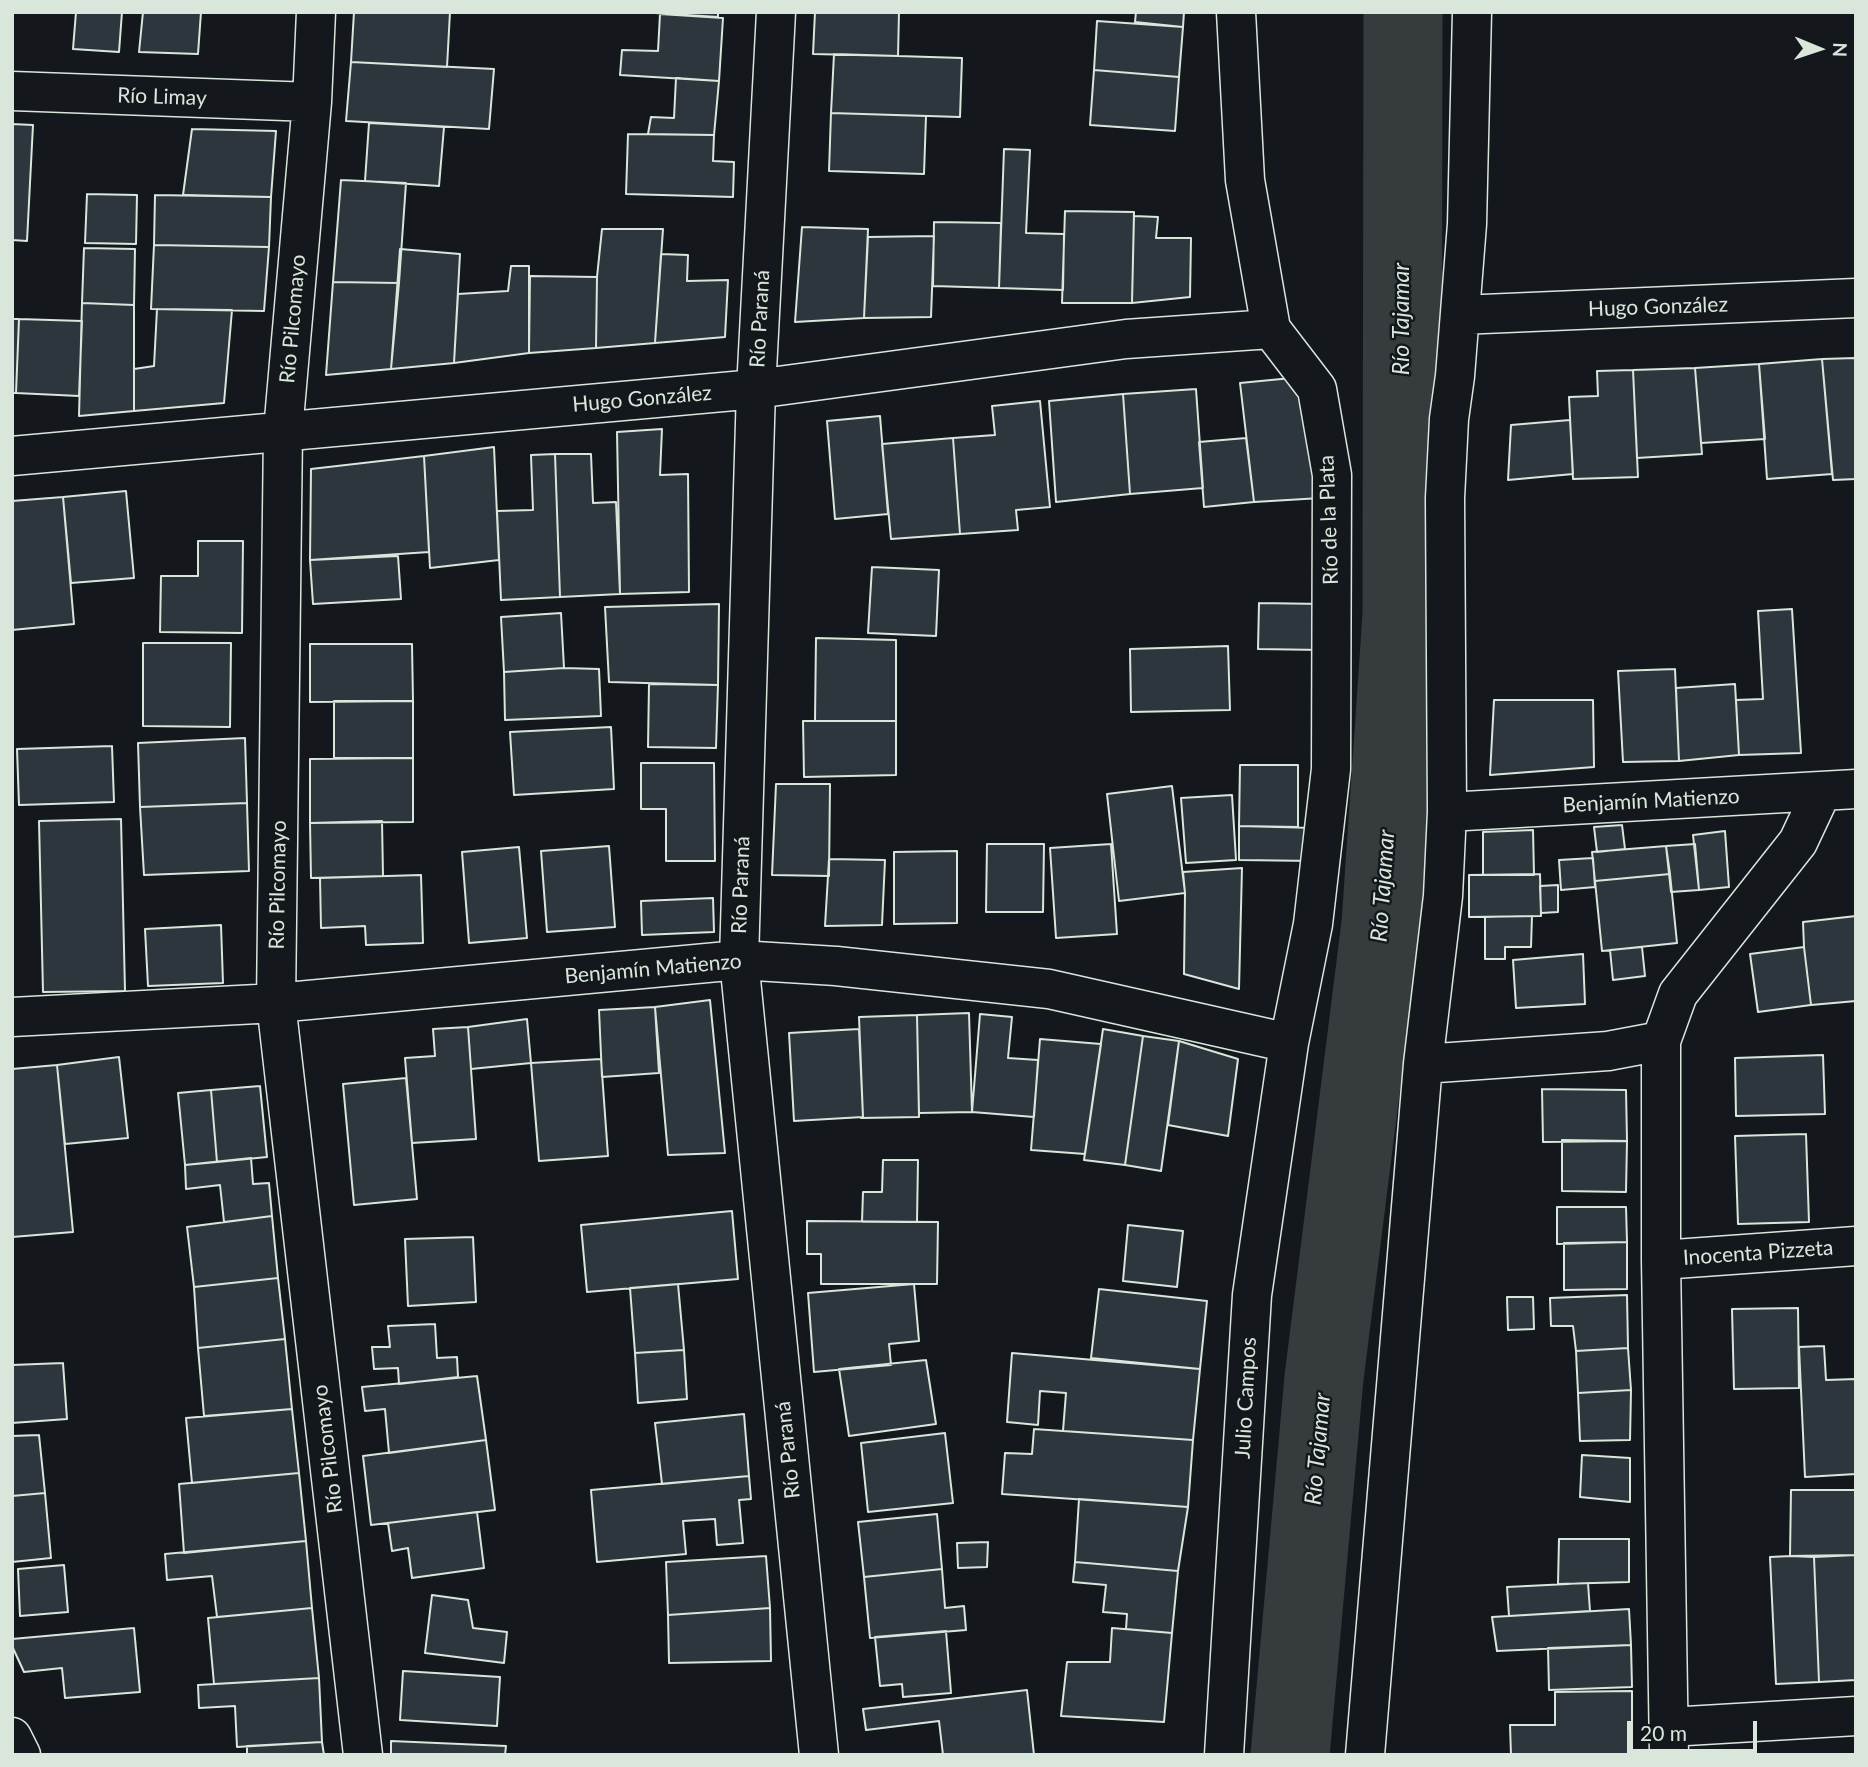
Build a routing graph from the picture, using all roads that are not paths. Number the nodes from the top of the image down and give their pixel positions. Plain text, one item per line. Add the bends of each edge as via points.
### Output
1 (316, 12) edge
2 (776, 12) edge
3 (1236, 12) edge
4 (1472, 12) edge
5 (12, 91) edge
6 (312, 102) junction
7 (1856, 298) edge
8 (1460, 315) junction
9 (1271, 329) junction
10 (756, 389) junction
11 (283, 431) junction
12 (12, 456) edge
13 (1839, 790) edge
14 (1447, 812) junction
15 (738, 960) junction
16 (276, 1003) junction
17 (12, 1017) edge
18 (1661, 1041) junction
19 (1289, 1043) junction
20 (1423, 1064) junction
21 (1856, 1246) edge
22 (1661, 1260) junction
23 (1856, 1716) edge
24 (12, 1737) edge
25 (1669, 1741) edge
26 (21, 1755) edge
27 (363, 1755) edge
28 (819, 1755) edge
29 (1224, 1755) edge
30 (1365, 1755) edge

1 - 6 street, Río Pilcomayo
2 - 10 street, Río Paraná
3 - 9 street, Río de la Plata via 1245,180
4 - 8 street
5 - 6 street, Río Limay
6 - 11 street, Río Pilcomayo
7 - 8 street, Hugo González
8 - 14 street via 1445,498
9 - 10 street, Hugo González via 1126,339
9 - 19 street, Río de la Plata via 1317,389 1332,475 1331,769 1313,924
10 - 11 street, Hugo González
10 - 15 street, Río Paraná
11 - 12 street, Hugo González
11 - 16 street, Río Pilcomayo
13 - 14 street, Benjamín Matienzo
13 - 18 street via 1678,994
14 - 20 street via 1443,896
15 - 16 street, Benjamín Matienzo
15 - 19 street, Benjamín Matienzo via 1049,989
15 - 28 street, Río Paraná
16 - 17 street, Benjamín Matienzo
16 - 27 street, Río Pilcomayo
18 - 20 street via 1608,1051
18 - 22 street
19 - 29 street, Julio Campos via 1252,1295
20 - 30 street
21 - 22 street, Inocenta Pizzeta
22 - 25 street
23 - 25 street
24 - 26 street

